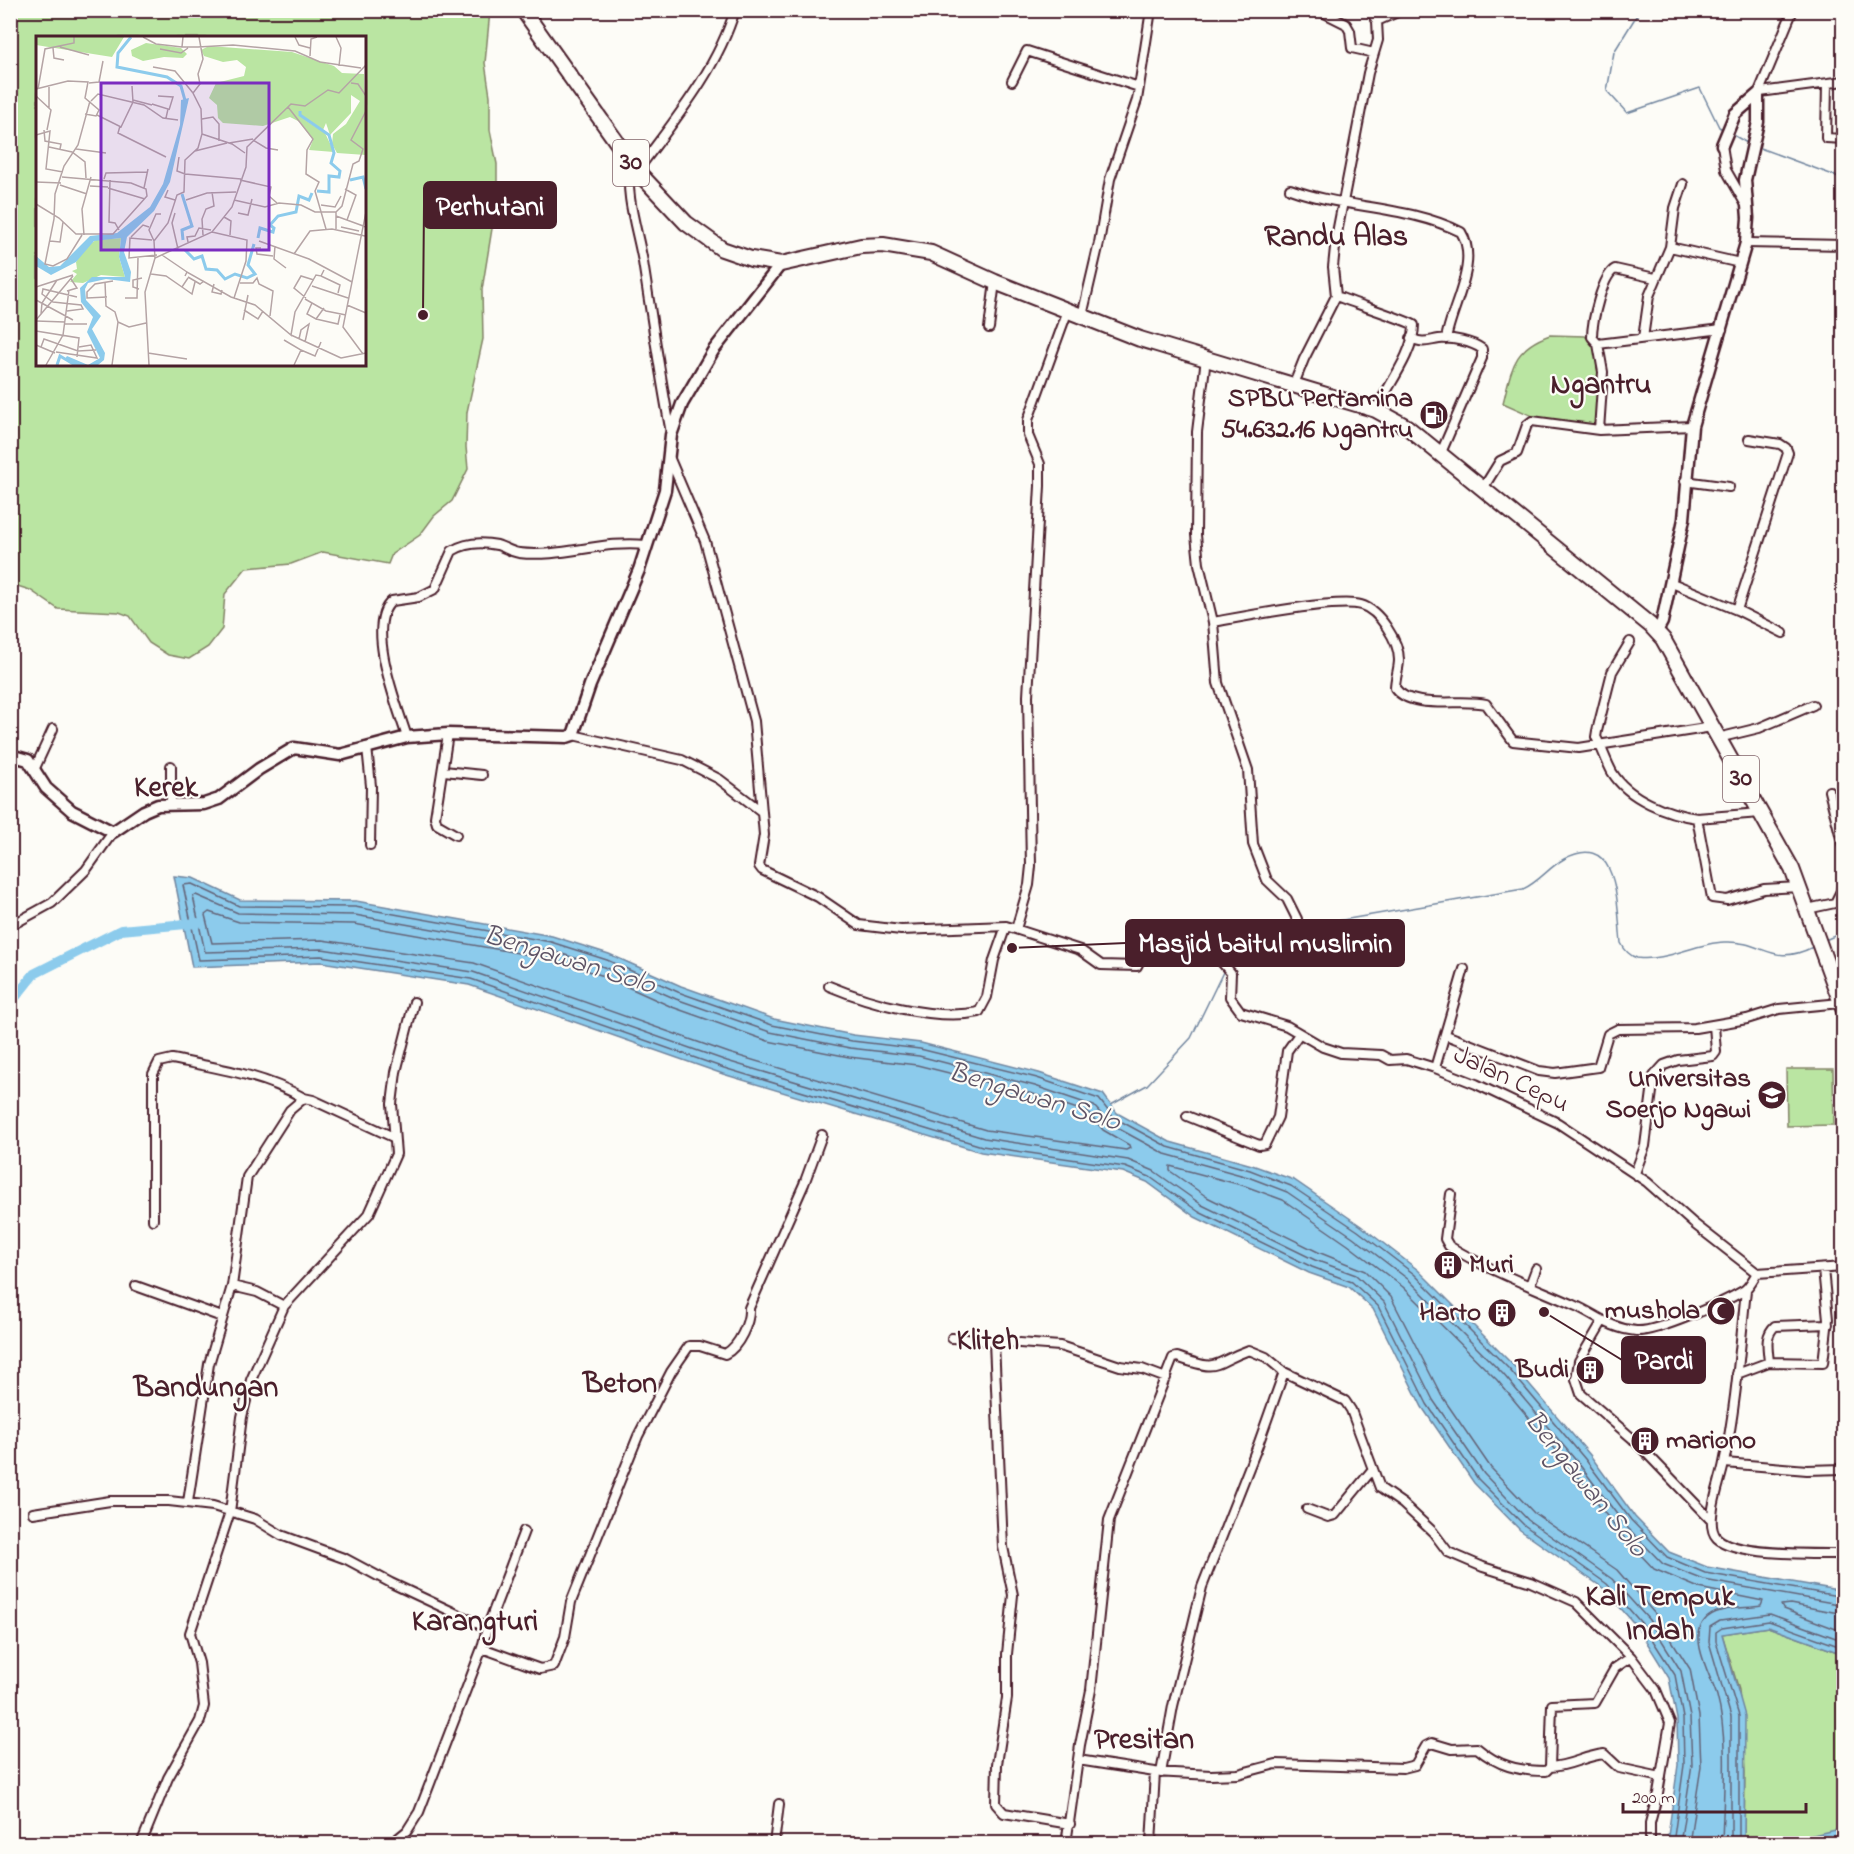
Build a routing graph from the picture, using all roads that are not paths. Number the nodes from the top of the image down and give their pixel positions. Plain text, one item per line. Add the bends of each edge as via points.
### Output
1 (523, 10) edge
2 (735, 10) edge
3 (1151, 10) edge
4 (1318, 10) edge
5 (1370, 10) edge
6 (1402, 10) edge
7 (1792, 10) edge
8 (1377, 21) junction
9 (1374, 53) junction
10 (1012, 81) dead end
11 (1844, 81) edge
12 (1827, 84) junction
13 (1139, 87) junction
14 (1759, 93) junction
15 (1844, 139) edge
16 (1722, 146) joint
17 (634, 167) junction
18 (1683, 184) dead end
19 (1290, 189) dead end
20 (1344, 204) junction
21 (1746, 205) junction
22 (1746, 243) junction
23 (1844, 245) edge
24 (1671, 247) junction
25 (1740, 263) junction
26 (781, 264) junction
27 (1655, 278) junction
28 (995, 282) junction
29 (1336, 296) junction
30 (1068, 310) junction
31 (1082, 316) junction
32 (989, 328) dead end
33 (1722, 329) junction
34 (1411, 338) junction
35 (1643, 338) junction
36 (1446, 339) junction
37 (1598, 344) junction
38 (1206, 358) junction
39 (1294, 384) junction
40 (1376, 410) junction
41 (1692, 426) junction
42 (1599, 430) junction
43 (671, 435) junction
44 (1749, 439) dead end
45 (1440, 455) junction
46 (670, 459) junction
47 (1685, 481) junction
48 (1729, 487) dead end
49 (1482, 490) junction
50 (646, 545) junction
51 (1672, 583) junction
52 (1737, 609) junction
53 (1213, 622) junction
54 (1657, 631) junction
55 (1783, 633) dead end
56 (1630, 642) dead end
57 (1813, 705) dead end
58 (53, 729) dead end
59 (1715, 732) junction
60 (448, 734) junction
61 (573, 735) junction
62 (407, 737) junction
63 (1600, 744) junction
64 (367, 747) junction
65 (10, 754) edge
66 (171, 766) dead end
67 (35, 768) junction
68 (444, 771) junction
69 (482, 775) dead end
70 (1828, 791) dead end
71 (171, 804) junction
72 (761, 811) junction
73 (1760, 813) junction
74 (1697, 818) junction
75 (113, 832) junction
76 (456, 835) dead end
77 (370, 845) dead end
78 (1844, 850) edge
79 (1844, 875) edge
80 (1799, 887) junction
81 (1807, 909) junction
82 (1296, 919) dead end
83 (10, 926) edge
84 (1006, 926) junction
85 (1016, 928) junction
86 (1464, 969) dead end
87 (829, 986) dead end
88 (414, 1002) dead end
89 (1842, 1007) edge
90 (1714, 1025) junction
91 (1299, 1034) junction
92 (1446, 1035) junction
93 (1435, 1068) junction
94 (304, 1098) junction
95 (1187, 1116) dead end
96 (822, 1135) dead end
97 (393, 1137) junction
98 (1635, 1173) junction
99 (1451, 1194) dead end
100 (153, 1220) dead end
101 (1844, 1268) edge
102 (1536, 1269) dead end
103 (1823, 1269) junction
104 (1757, 1273) junction
105 (1530, 1285) junction
106 (136, 1286) dead end
107 (232, 1286) junction
108 (1746, 1290) junction
109 (284, 1306) junction
110 (222, 1317) junction
111 (1602, 1322) junction
112 (1828, 1324) junction
113 (952, 1338) dead end
114 (994, 1342) junction
115 (1769, 1362) junction
116 (1284, 1372) junction
117 (1737, 1374) junction
118 (1166, 1378) junction
119 (1725, 1463) junction
120 (1844, 1469) edge
121 (1372, 1470) junction
122 (188, 1502) junction
123 (1307, 1509) dead end
124 (230, 1512) junction
125 (33, 1513) dead end
126 (1711, 1520) junction
127 (524, 1531) dead end
128 (1844, 1554) edge
129 (487, 1628) junction
130 (482, 1648) junction
131 (1631, 1657) junction
132 (1078, 1760) junction
133 (1550, 1767) junction
134 (1158, 1772) junction
135 (1661, 1777) junction
136 (779, 1804) dead end
137 (1070, 1824) junction
138 (141, 1844) edge
139 (391, 1844) edge
140 (774, 1844) edge
141 (1066, 1844) edge
142 (1151, 1844) edge
143 (1650, 1844) edge

1 - 17 highway, 30
2 - 17 street via 729,31 711,62
3 - 13 street
4 - 9 street via 1346,24 1352,48
5 - 8 street
6 - 8 street
7 - 14 street
8 - 9 street
9 - 20 street
10 - 13 street via 1027,51
11 - 12 street
12 - 14 street
12 - 15 street via 1826,138
13 - 31 street via 1110,179
14 - 16 street via 1738,109
14 - 21 street via 1758,122 1746,171
16 - 21 street via 1726,170
17 - 26 highway, 30 via 669,208 709,241 751,259
17 - 43 street via 627,182 629,200
18 - 24 street
19 - 20 street
20 - 29 street via 1334,257
20 - 36 street via 1417,216 1463,234 1465,283
21 - 22 street
22 - 23 street
22 - 25 street
24 - 25 street
24 - 27 street
25 - 33 street
26 - 28 highway, 30 via 861,246 883,245 931,253
26 - 43 street via 700,370
27 - 35 street
27 - 37 street via 1611,271 1592,329 1593,340
28 - 30 highway, 30
28 - 32 street
29 - 34 street via 1412,322
29 - 39 street
30 - 31 highway, 30
30 - 85 street via 1028,420 1028,435 1040,464 1028,696 1032,837 1029,885
31 - 38 highway, 30 via 1140,339
33 - 35 street
33 - 41 street
34 - 36 street via 1426,343
34 - 40 street via 1395,379 1387,386
35 - 37 street
36 - 45 street via 1476,345 1483,352
37 - 42 street via 1603,372
38 - 39 highway, 30
38 - 53 street via 1197,432 1196,535 1198,564
39 - 40 highway, 30
40 - 45 highway, 30 via 1407,427
41 - 42 street
41 - 47 street
42 - 49 street via 1532,421 1517,453 1500,461
43 - 46 street
44 - 52 street via 1780,444 1788,453
45 - 49 highway, 30
46 - 50 street
46 - 72 street via 705,541 730,627 754,721
47 - 48 street
47 - 51 street via 1684,519
49 - 54 highway, 30
50 - 61 street
50 - 62 street via 608,544 561,554 517,553 497,545 466,544 452,551 435,589 419,597 392,601 383,617 385,669
51 - 52 street
51 - 54 street
52 - 55 street
53 - 63 street via 1337,604 1360,605 1378,615 1395,645 1399,660 1395,688 1400,694 1435,703 1486,704 1513,741 1565,748
53 - 82 street via 1219,690 1250,779 1253,844 1267,880 1287,899
54 - 59 highway, 30
56 - 63 street via 1612,672 1597,731
57 - 59 street via 1759,728
58 - 67 street
59 - 63 street
59 - 73 highway, 30
60 - 61 street
60 - 62 street
60 - 68 street
61 - 72 street via 682,760 719,779
62 - 64 street
63 - 74 street via 1612,771 1627,789 1672,815
64 - 71 street via 340,755 294,748 219,799 204,804
64 - 77 street
65 - 67 street via 28,760
66 - 71 street
67 - 75 street via 46,788 72,811
68 - 69 street
68 - 76 street via 435,817 437,824
70 - 78 street
71 - 75 street via 150,807
72 - 84 street via 762,870 818,897 855,923 901,930
73 - 74 street
73 - 80 highway, 30
74 - 80 street via 1713,898 1726,900 1764,889
75 - 83 street via 86,870 52,903
79 - 81 street via 1835,903
80 - 81 highway, 30
81 - 89 highway, 30
84 - 85 street
84 - 87 street via 987,997 979,1012 937,1014 866,1000
85 - 91 street, Jalan Cepu via 1080,950 1104,966 1137,966 1152,940 1203,940 1231,973 1230,997 1239,1010
86 - 92 street
88 - 97 street via 396,1072
89 - 90 street via 1769,1011
90 - 92 street via 1612,1031 1598,1067 1555,1073 1539,1071
90 - 98 street via 1713,1056 1678,1060 1664,1065 1654,1076 1645,1146
91 - 93 street, Jalan Cepu via 1341,1053 1381,1054 1390,1060 1406,1059
91 - 95 street via 1287,1051 1278,1117 1265,1144
92 - 93 street
93 - 98 street, Jalan Cepu via 1549,1119
94 - 97 street
94 - 100 street via 264,1079 172,1059 159,1062 153,1070 152,1095
94 - 107 street via 290,1110 247,1176
96 - 130 street via 739,1338 725,1354 689,1346 650,1412 571,1602 565,1637 554,1666 540,1670
97 - 109 street via 396,1154 369,1214
98 - 104 street, Jalan Cepu
99 - 105 street via 1446,1244
101 - 103 street
102 - 105 street
103 - 104 street
103 - 112 street
104 - 108 street
105 - 111 street
106 - 110 street
107 - 109 street via 257,1292
107 - 110 street
108 - 111 street via 1658,1329 1638,1331
108 - 117 street
109 - 124 street via 249,1389
110 - 122 street via 209,1365
111 - 126 street via 1579,1361 1576,1379 1581,1394 1633,1439
112 - 115 street via 1775,1326 1767,1341
112 - 115 street via 1823,1363
113 - 114 street
114 - 118 street via 1060,1346
114 - 137 street via 1003,1547 1013,1595 996,1804 1004,1813
115 - 117 street
116 - 118 street via 1266,1357 1249,1350 1217,1366 1175,1357
116 - 121 street via 1348,1405
116 - 134 street via 1202,1587
117 - 119 street
118 - 132 street via 1109,1520 1091,1690
119 - 120 street
119 - 126 street
121 - 123 street via 1335,1515 1328,1517
121 - 131 street via 1382,1491 1403,1504 1448,1552 1576,1602
122 - 124 street
122 - 125 street via 110,1501
124 - 129 street via 346,1559
124 - 138 street via 190,1633 203,1684 200,1721 168,1778
126 - 128 street via 1717,1538 1743,1549
127 - 129 street
129 - 130 street
130 - 139 street via 414,1824
131 - 133 street via 1615,1668 1595,1702 1552,1705
131 - 135 street via 1656,1690 1669,1717
132 - 134 street
132 - 137 street
133 - 134 street via 1543,1772 1511,1768 1493,1762 1477,1748 1452,1749 1432,1743 1427,1744 1417,1763 1410,1767 1276,1764 1230,1775
133 - 135 street via 1567,1766 1588,1756 1604,1754 1619,1768
134 - 142 street
135 - 143 street via 1650,1823
136 - 140 street
137 - 141 street

